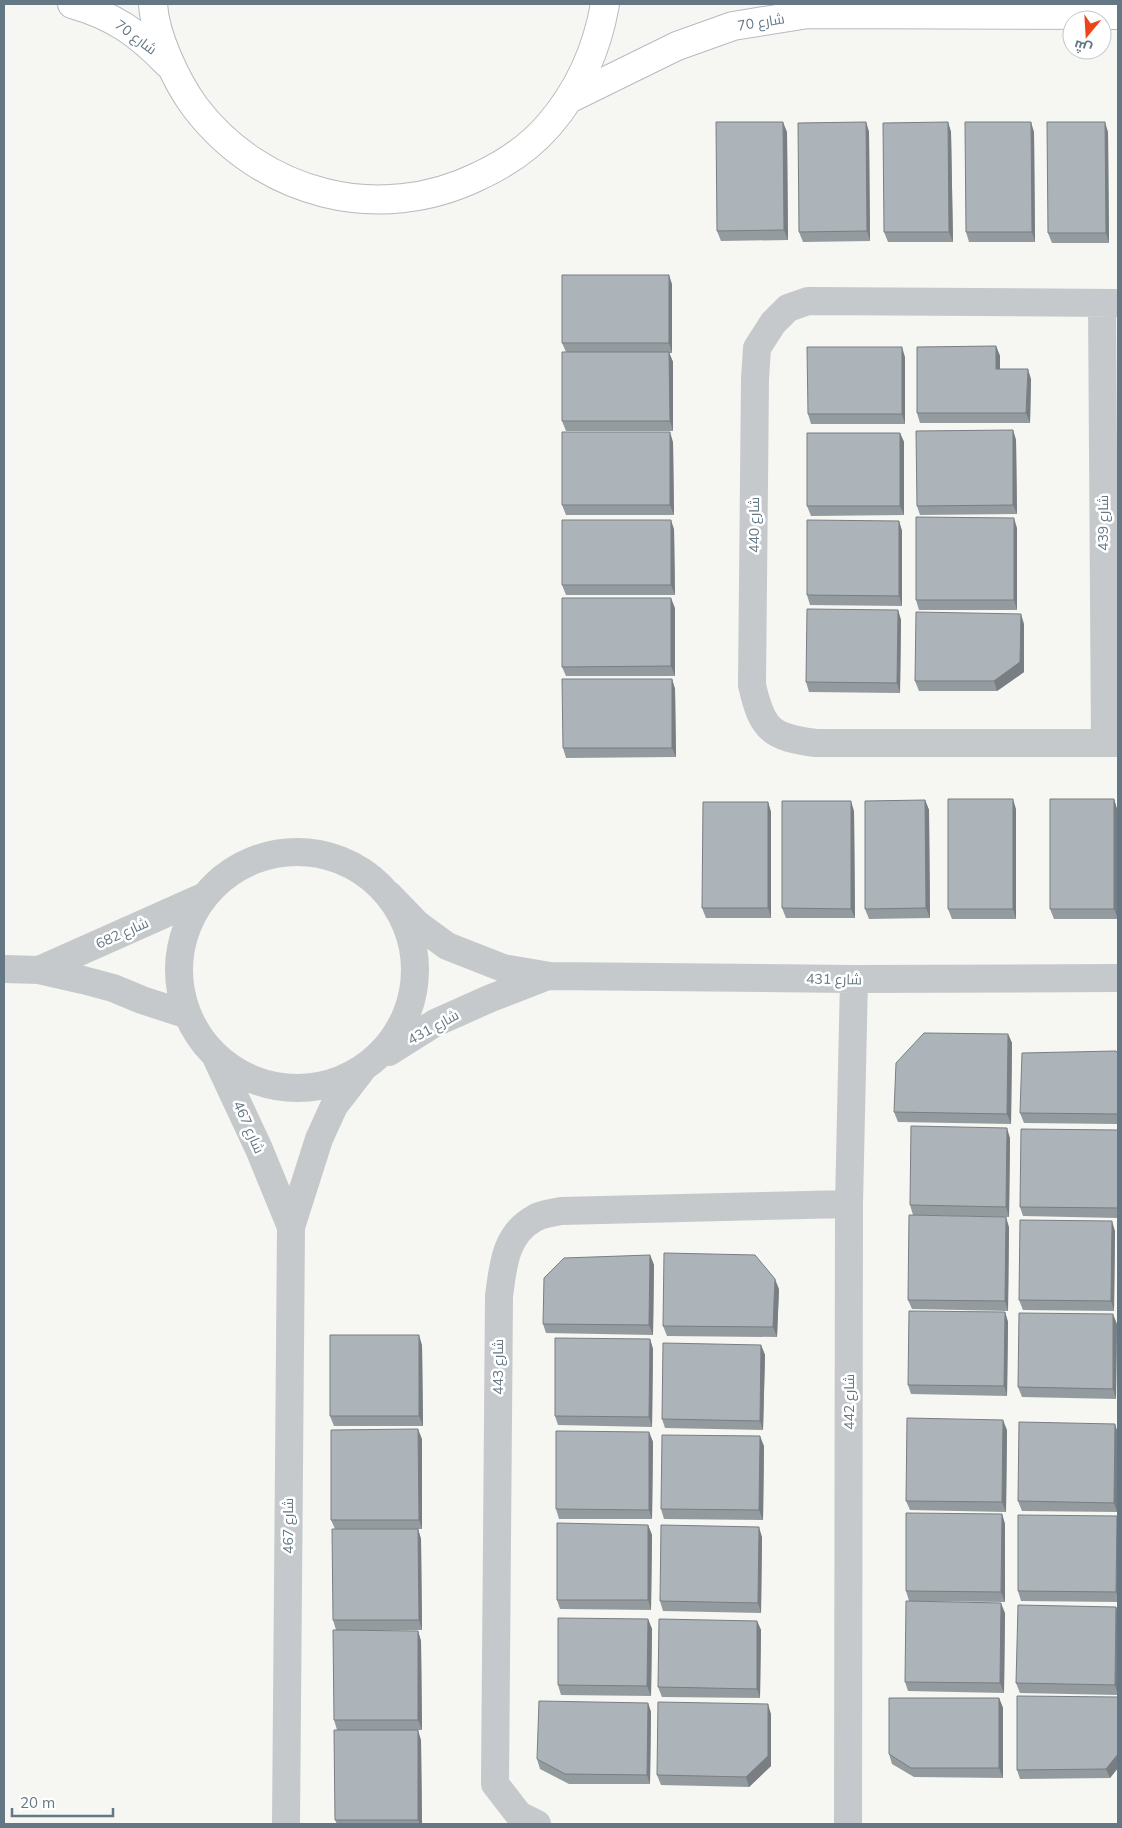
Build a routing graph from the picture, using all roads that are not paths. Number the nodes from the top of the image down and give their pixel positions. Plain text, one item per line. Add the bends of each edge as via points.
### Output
1 (72, 4) edge
2 (153, 4) edge
3 (605, 4) edge
4 (1118, 15) edge
5 (170, 65) junction
6 (569, 99) junction
7 (1110, 303) edge
8 (1112, 743) edge
9 (389, 895) junction
10 (205, 896) junction
11 (4, 969) edge
12 (39, 970) junction
13 (550, 976) junction
14 (1118, 978) edge
15 (854, 979) junction
16 (188, 1015) junction
17 (216, 1056) junction
18 (368, 1066) junction
19 (849, 1204) junction
20 (291, 1227) junction
21 (286, 1824) edge
22 (537, 1824) edge
23 (848, 1824) edge

1 - 5 main road, شارع 70 via 94,10 122,24
2 - 5 main road
3 - 6 main road via 600,32 587,67
4 - 6 main road, شارع 70 via 808,14 733,26 676,46
5 - 6 main road via 186,95 233,148 292,183 325,194 360,199 395,200 420,196 462,184 494,169 523,150
7 - 8 street, شارع 439
7 - 8 street, شارع 440 via 808,301 788,308 773,323 757,348 755,379 752,685 757,707 772,731 791,740 816,743
9 - 10 street via 357,868 318,853 276,854 236,868
9 - 13 street, شارع 431 via 417,924 447,946 503,968
9 - 18 street, شارع 467 via 412,935 416,981 404,1025
10 - 12 street, شارع 682
10 - 16 street via 188,923 180,953 180,985
11 - 12 street, شارع 682
12 - 16 street, شارع 682 via 113,988
13 - 15 street, شارع 431
13 - 18 street, شارع 431 via 435,1024
14 - 15 street, شارع 431
15 - 19 street, شارع 442
16 - 17 street via 200,1038
17 - 18 street via 241,1074 271,1085 302,1089 332,1084
17 - 20 street, شارع 467
18 - 20 street, شارع 467 via 334,1106 319,1139
19 - 22 street, شارع 443 via 561,1211 535,1217 517,1232 504,1255 499,1296 495,1784 519,1815
19 - 23 street, شارع 442
20 - 21 street, شارع 467

